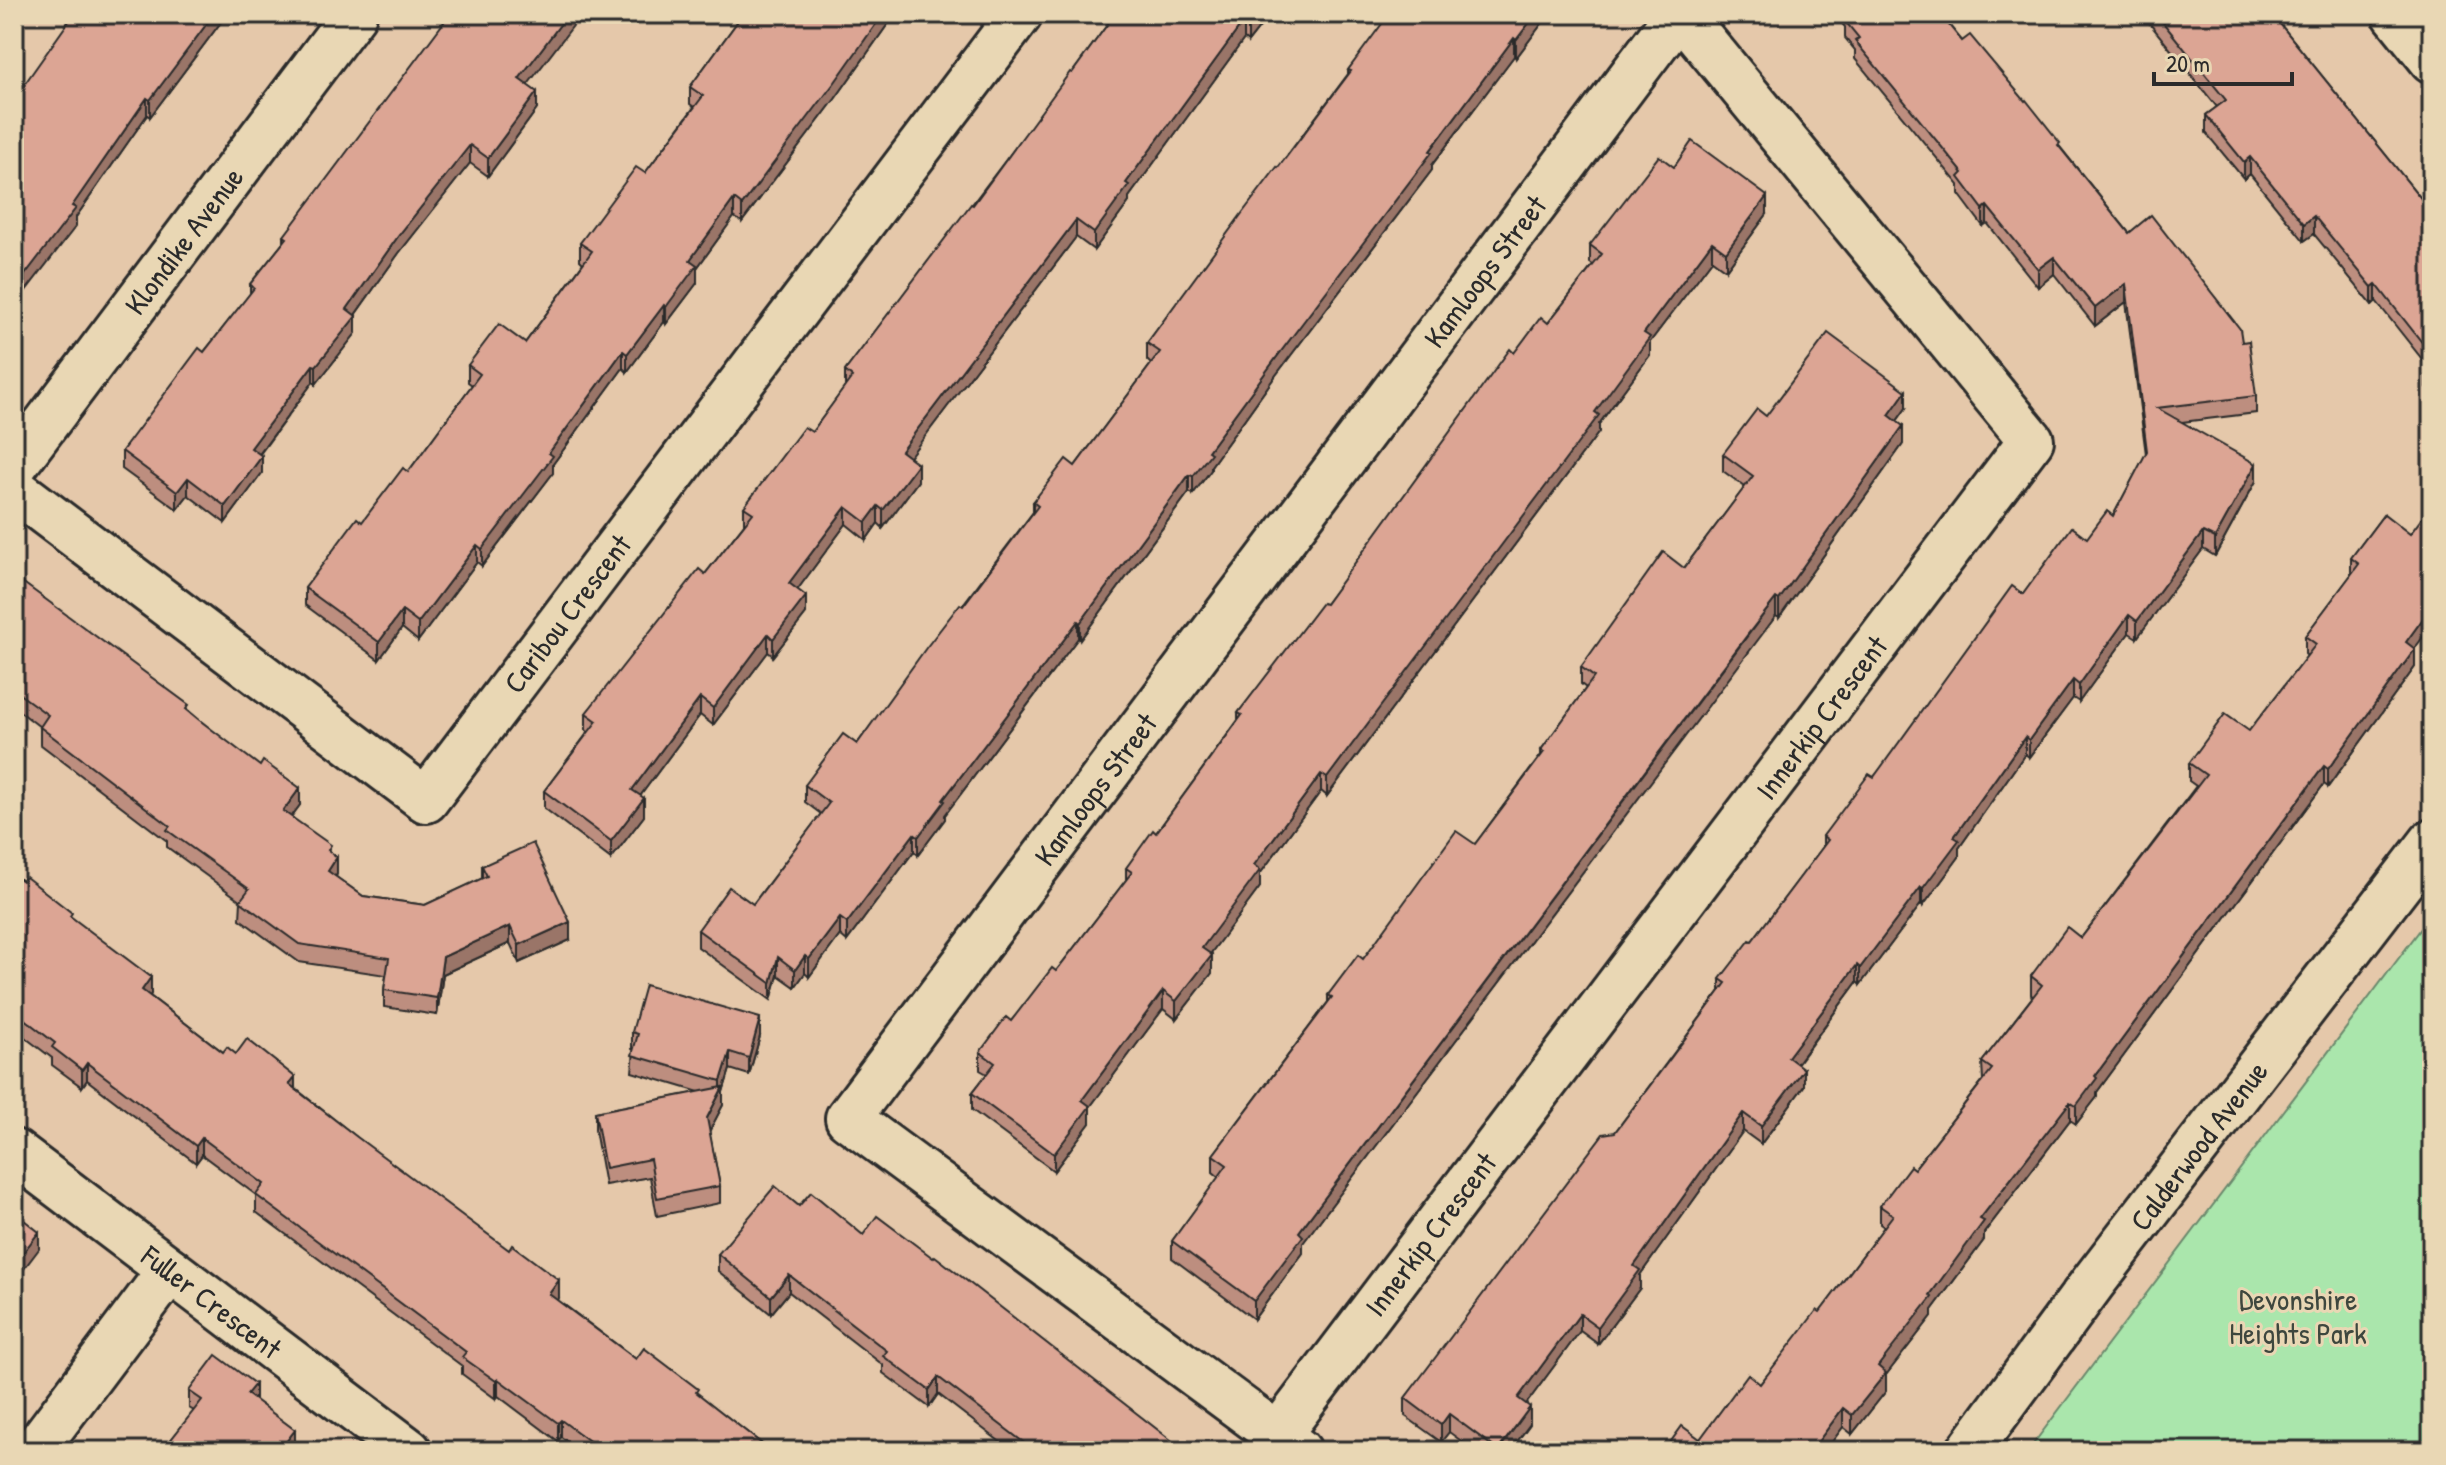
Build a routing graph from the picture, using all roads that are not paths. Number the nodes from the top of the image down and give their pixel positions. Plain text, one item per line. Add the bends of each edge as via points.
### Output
1 (354, 14) edge
2 (1020, 14) edge
3 (1679, 14) edge
4 (2395, 14) edge
5 (2432, 60) edge
6 (14, 466) edge
7 (14, 489) edge
8 (2432, 842) edge
9 (14, 1152) edge
10 (170, 1270) junction
11 (1289, 1443) edge
12 (34, 1451) edge
13 (409, 1451) edge
14 (1969, 1451) edge

1 - 6 street, Klondike Avenue
2 - 7 street, Caribou Crescent via 426,800
3 - 11 street, Innerkip Crescent via 2031,440
3 - 11 street, Kamloops Street via 848,1118
4 - 5 street
8 - 14 street, Calderwood Avenue
9 - 10 street, Fuller Crescent
10 - 12 street
10 - 13 street, Fuller Crescent

